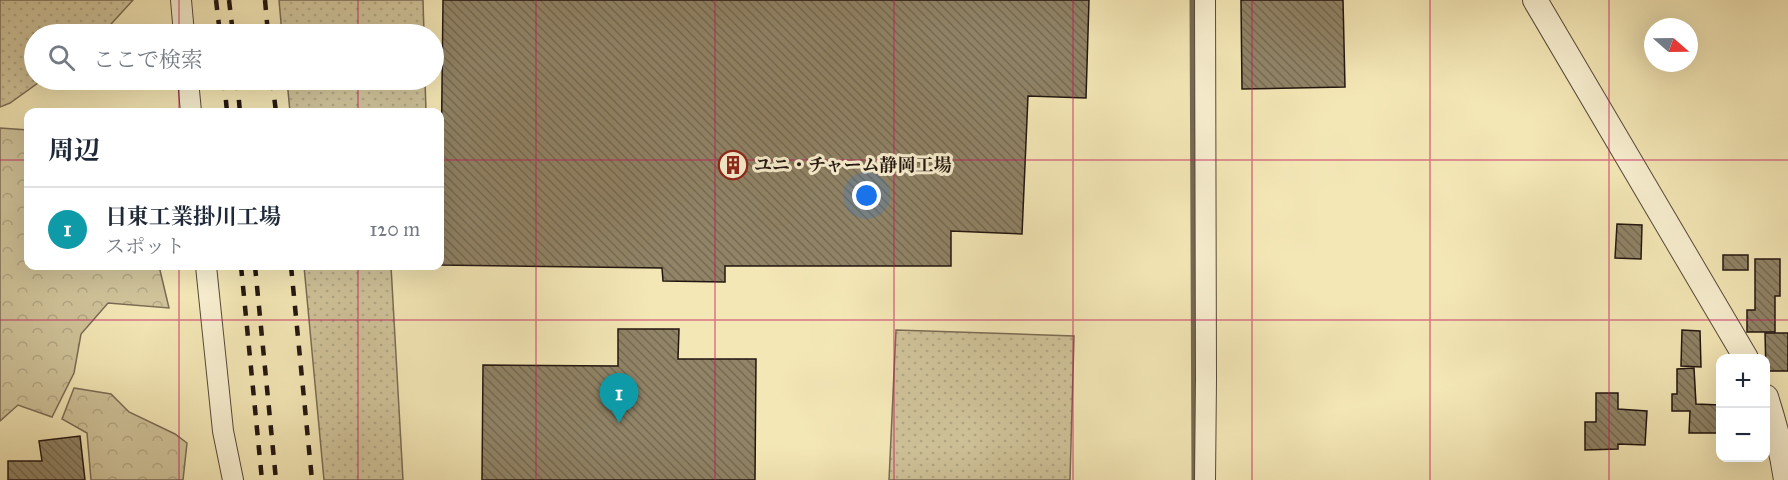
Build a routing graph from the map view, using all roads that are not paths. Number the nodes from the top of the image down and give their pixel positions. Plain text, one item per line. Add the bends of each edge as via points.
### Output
1 (181, 0) edge
2 (1205, 0) edge
3 (1535, 0) edge
4 (183, 24) edge
5 (189, 90) edge
6 (191, 108) edge
7 (206, 270) edge
8 (1744, 354) edge
9 (1769, 408) edge
10 (233, 480) edge
11 (1205, 480) edge
12 (1786, 480) edge

1 - 4 street
2 - 11 street
3 - 8 street
5 - 6 street
7 - 10 street via 223,431
9 - 12 street

